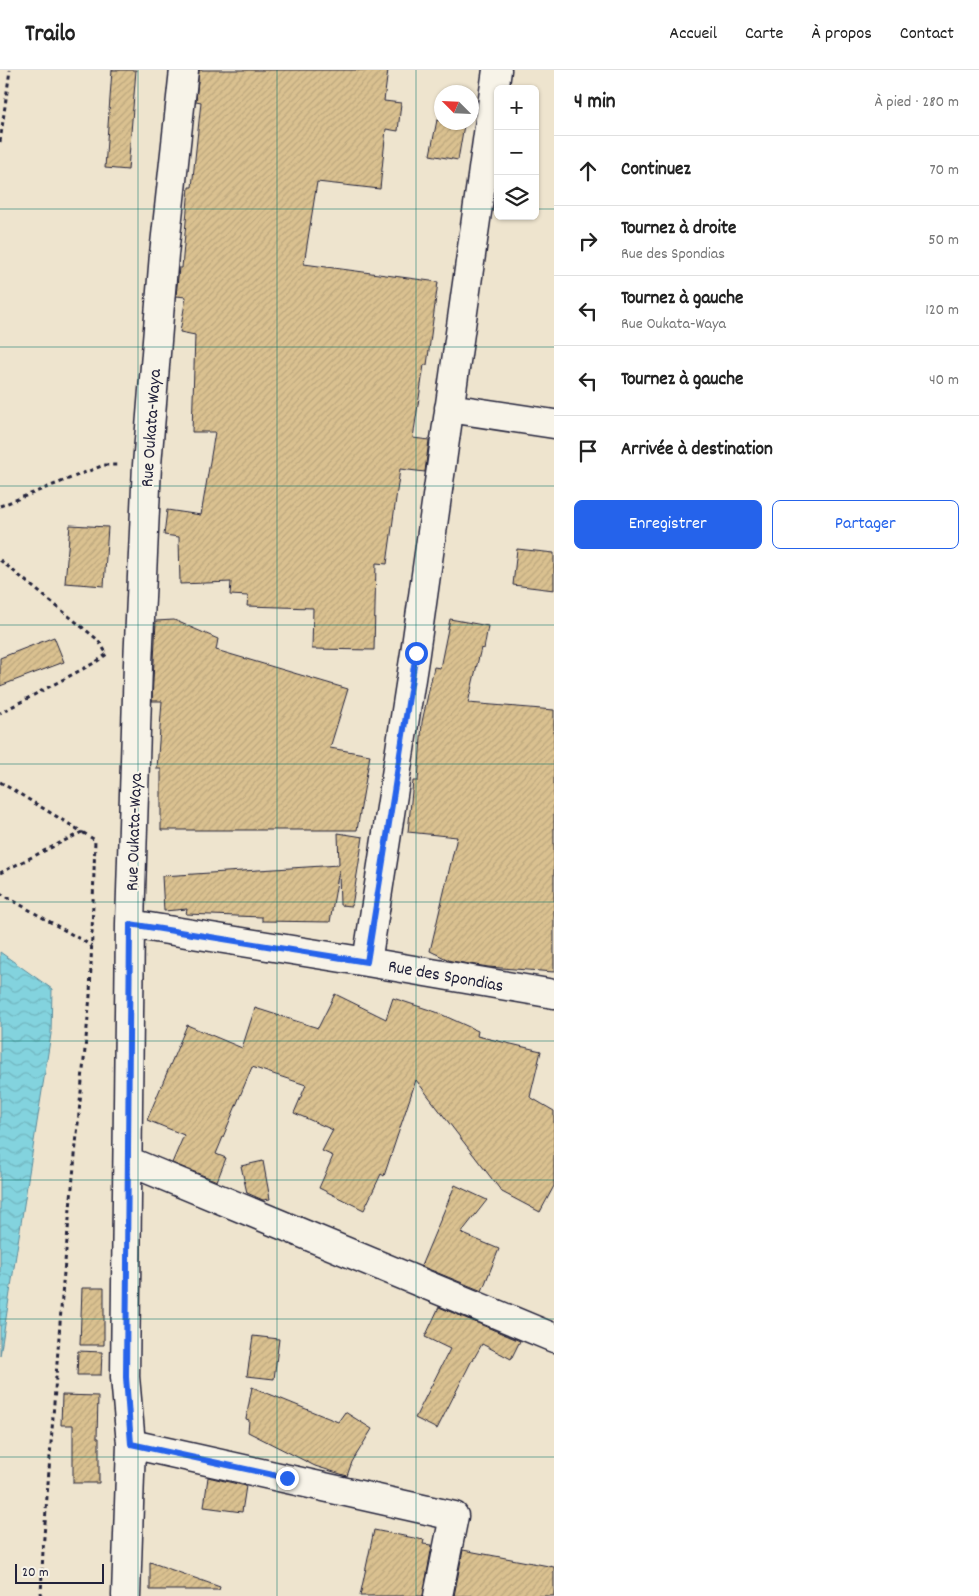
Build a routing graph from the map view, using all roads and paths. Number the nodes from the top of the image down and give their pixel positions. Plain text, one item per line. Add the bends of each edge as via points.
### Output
1 (10, 70) edge
2 (184, 70) edge
3 (498, 70) edge
4 (0, 142) edge
5 (450, 408) junction
6 (554, 424) edge
7 (147, 465) junction
8 (0, 506) edge
9 (0, 560) edge
10 (0, 713) edge
11 (0, 782) edge
12 (82, 832) junction
13 (0, 873) edge
14 (0, 893) edge
15 (130, 924) junction
16 (92, 946) junction
17 (367, 962) junction
18 (554, 994) edge
19 (128, 1161) junction
20 (554, 1338) edge
21 (131, 1444) junction
22 (41, 1596) edge
23 (126, 1596) edge
24 (438, 1596) edge

1 - 4 path
2 - 7 street, Rue Oukata-Waya via 164,254
3 - 5 street
5 - 6 street
5 - 17 street via 416,653
7 - 8 path via 104,465
7 - 15 street, Rue Oukata-Waya
9 - 10 path via 98,640 107,654
11 - 12 path
12 - 13 path
12 - 16 path via 95,840
14 - 16 path
15 - 17 street, Rue des Spondias
15 - 19 street, Rue Oukata-Waya
16 - 22 path via 63,1283
17 - 18 street, Rue des Spondias
19 - 20 street
19 - 21 street, Rue Oukata-Waya via 126,1377
21 - 23 street, Rue Oukata-Waya
21 - 24 street via 454,1516

